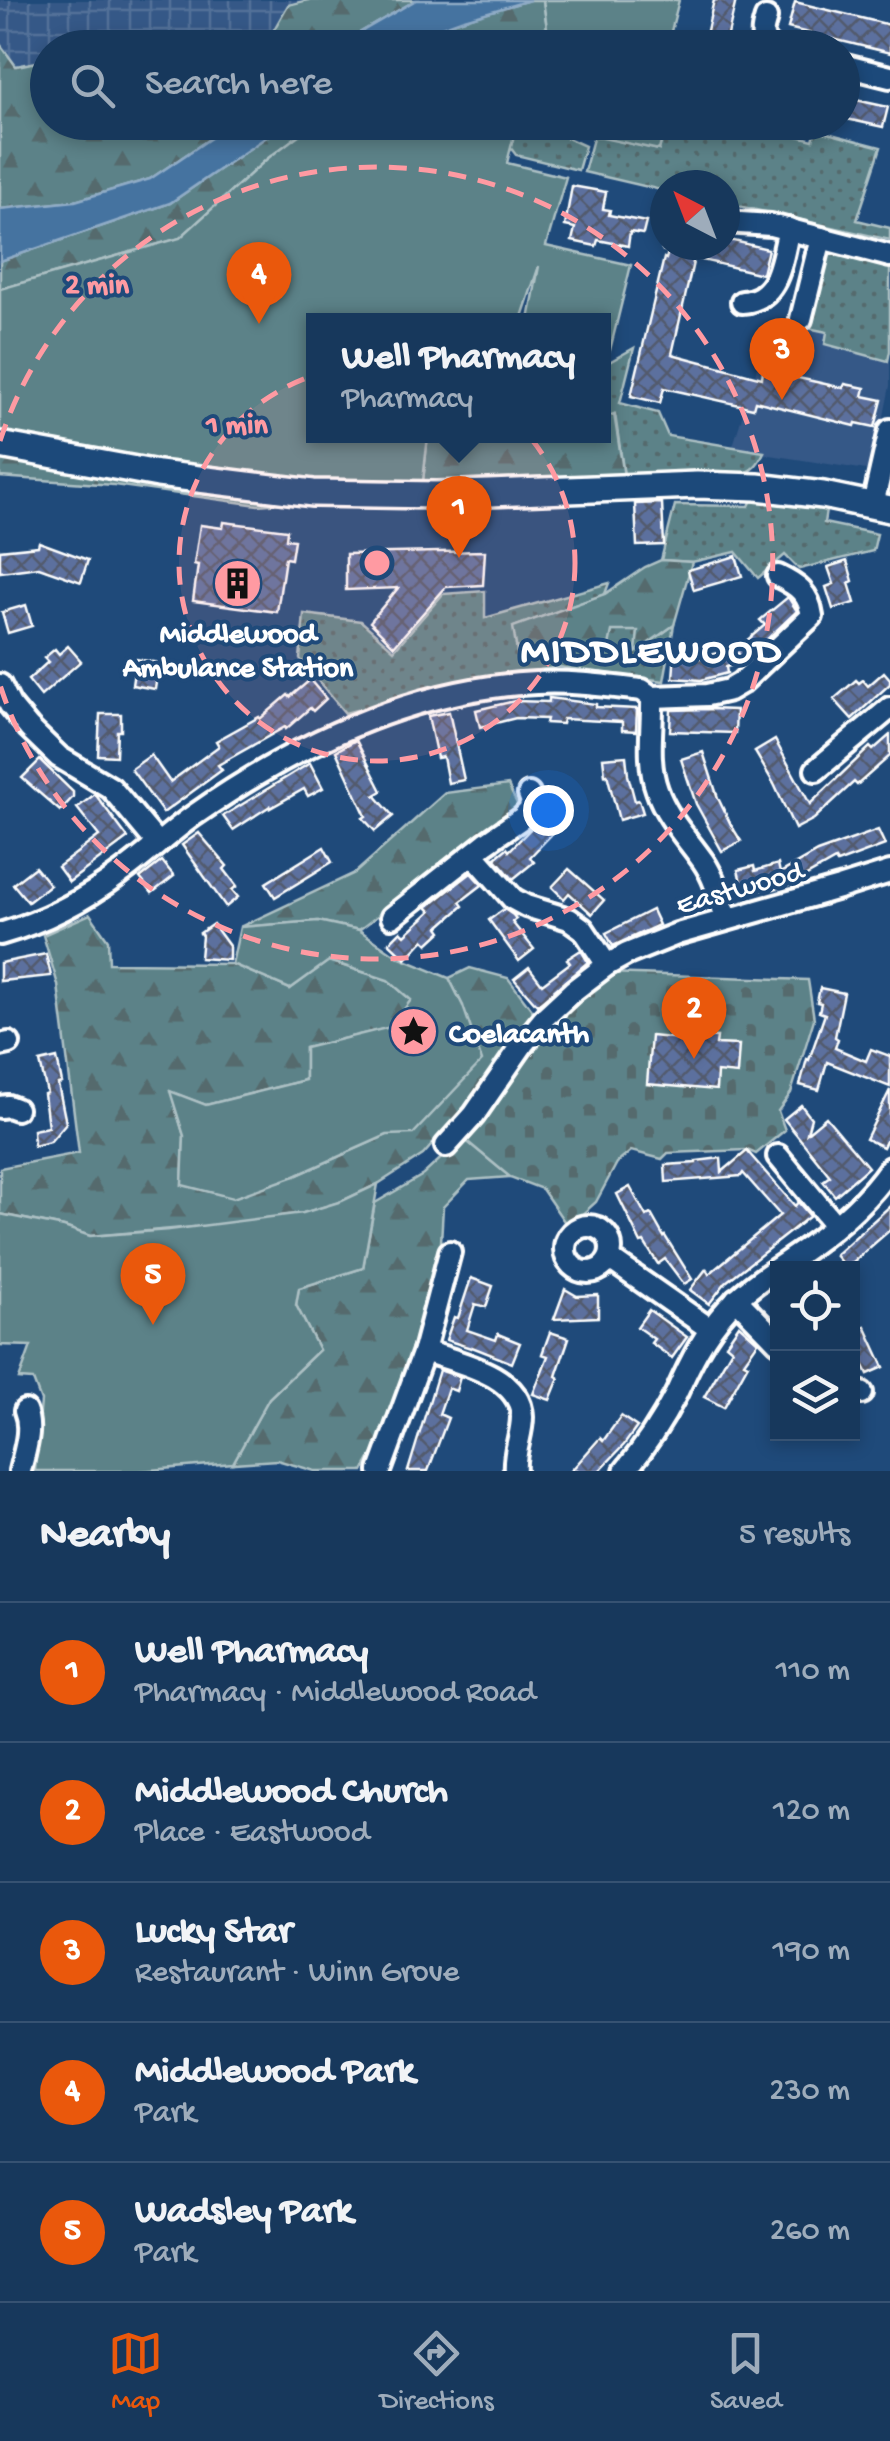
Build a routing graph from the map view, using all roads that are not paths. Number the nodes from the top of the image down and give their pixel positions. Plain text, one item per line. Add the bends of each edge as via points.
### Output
1 (766, 18) dead end
2 (762, 30) edge
3 (860, 70) edge
4 (890, 77) edge
5 (740, 223) edge
6 (788, 230) junction
7 (821, 238) junction
8 (890, 256) edge
9 (742, 302) dead end
10 (801, 319) dead end
11 (890, 430) edge
12 (0, 445) edge
13 (881, 507) edge
14 (778, 576) dead end
15 (0, 685) edge
16 (652, 697) junction
17 (5, 708) edge
18 (890, 708) edge
19 (816, 770) dead end
20 (528, 794) dead end
21 (157, 843) junction
22 (472, 854) junction
23 (890, 872) edge
24 (392, 916) dead end
25 (726, 919) junction
26 (0, 934) edge
27 (607, 966) junction
28 (446, 1146) dead end
29 (778, 1156) dead end
30 (890, 1168) edge
31 (836, 1225) junction
32 (450, 1252) dead end
33 (610, 1259) dead end
34 (736, 1300) junction
35 (710, 1329) junction
36 (770, 1334) edge
37 (424, 1351) junction
38 (26, 1411) dead end
39 (0, 1450) edge
40 (21, 1463) edge
41 (380, 1471) edge
42 (515, 1471) edge
43 (625, 1471) edge

1 - 2 street
3 - 4 street
5 - 6 street
6 - 7 street
6 - 9 street via 768,292
7 - 8 street
7 - 10 street
11 - 13 street
12 - 13 main road via 158,474 328,494 697,485 757,487
14 - 16 street via 804,592 811,605 807,623 729,690
15 - 17 street
16 - 21 street via 642,690 534,683 400,708 292,755
16 - 25 street via 656,788 713,878
17 - 21 street via 59,757 111,788
18 - 19 street
20 - 22 street via 529,811
21 - 26 street via 74,904
22 - 24 street
22 - 27 street via 513,898 583,929
23 - 25 street, Eastwood
25 - 27 street, Eastwood
27 - 28 street, Eastwood via 546,1016
29 - 31 street
30 - 31 street
31 - 34 street
32 - 37 street
33 - 35 street
34 - 35 street
34 - 36 street
35 - 43 street
37 - 41 street
37 - 42 street via 507,1384 521,1408
38 - 40 street
39 - 40 street

